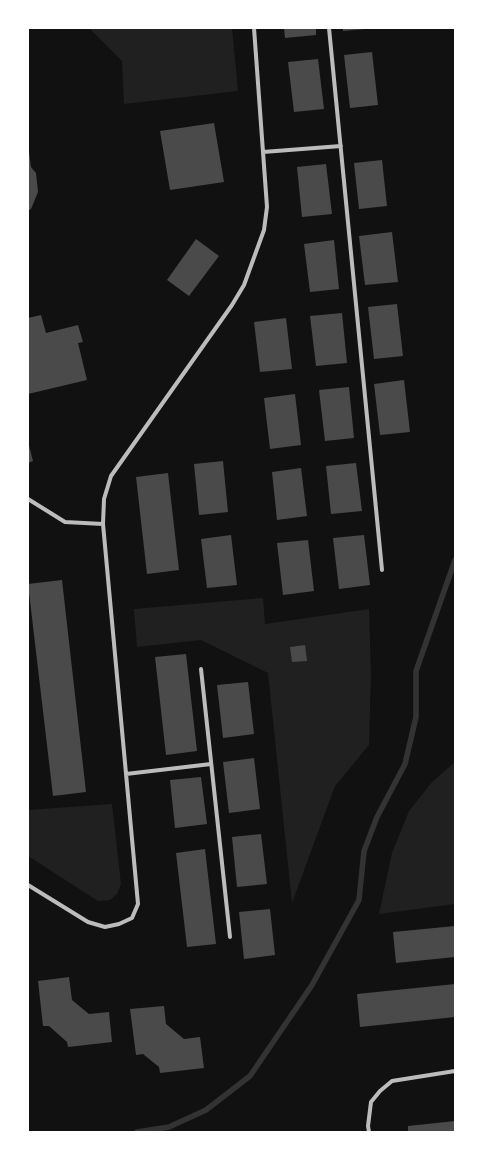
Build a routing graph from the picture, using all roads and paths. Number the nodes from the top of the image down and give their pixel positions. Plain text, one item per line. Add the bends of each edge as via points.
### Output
1 (254, 28) edge
2 (329, 28) edge
3 (341, 146) junction
4 (263, 152) junction
5 (28, 499) edge
6 (103, 524) junction
7 (382, 570) dead end
8 (201, 670) dead end
9 (211, 764) junction
10 (126, 774) junction
11 (28, 885) edge
12 (230, 937) dead end
13 (455, 1071) edge
14 (369, 1132) edge

1 - 4 street
2 - 3 street
3 - 4 street
3 - 7 street
4 - 6 street via 267,207 264,230 244,285 111,476 104,499
5 - 6 street via 65,522
6 - 10 street
8 - 9 street
9 - 10 street
9 - 12 street
10 - 11 street via 138,904 132,918 105,927 88,922
13 - 14 street via 392,1081 371,1102

